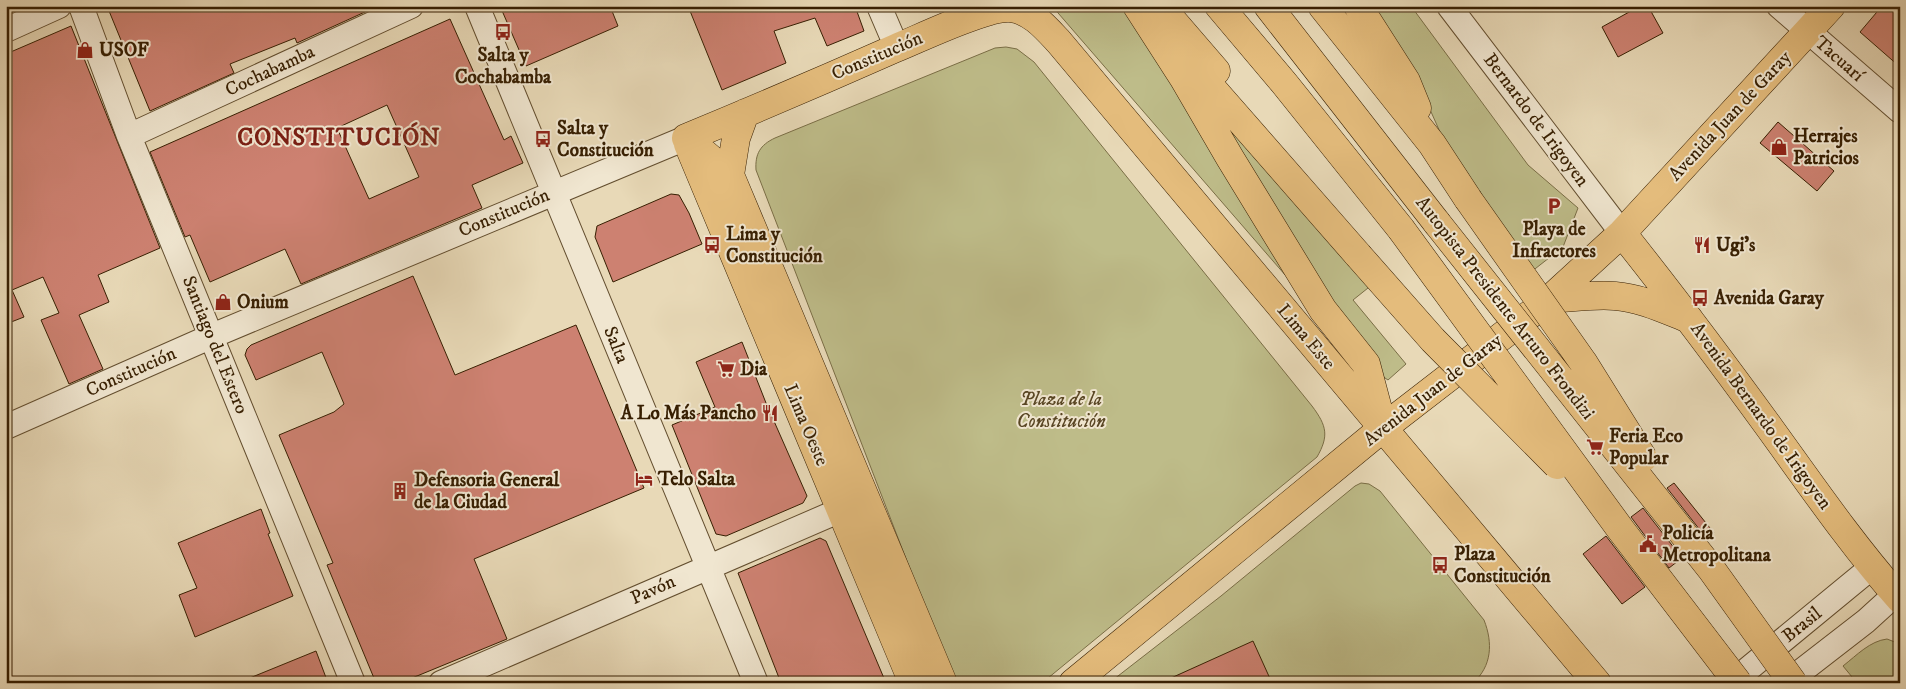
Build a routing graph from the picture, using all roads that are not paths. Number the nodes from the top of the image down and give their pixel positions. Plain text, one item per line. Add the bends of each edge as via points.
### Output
1 (59, 6) edge
2 (81, 6) edge
3 (411, 6) edge
4 (478, 6) edge
5 (879, 6) edge
6 (1138, 6) edge
7 (1160, 6) edge
8 (1268, 6) edge
9 (1322, 6) edge
10 (1358, 6) edge
11 (1449, 6) edge
12 (1779, 6) edge
13 (1831, 6) edge
14 (1004, 8) joint
15 (1222, 10) edge
16 (6, 30) edge
17 (1808, 32) junction
18 (896, 48) junction
19 (1900, 111) edge
20 (745, 113) junction
21 (130, 136) junction
22 (686, 138) junction
23 (1432, 144) junction
24 (730, 176) junction
25 (553, 192) junction
26 (1622, 233) junction
27 (1362, 249) junction
28 (1550, 299) junction
29 (1691, 320) junction
30 (212, 336) junction
31 (6, 427) edge
32 (1383, 428) junction
33 (866, 499) junction
34 (841, 510) junction
35 (1621, 530) junction
36 (708, 566) junction
37 (1872, 566) junction
38 (1712, 570) junction
39 (1898, 594) edge
40 (353, 683) edge
41 (441, 683) edge
42 (756, 683) edge
43 (913, 683) edge
44 (943, 683) edge
45 (1073, 683) edge
46 (1597, 683) edge
47 (1731, 683) edge
48 (1738, 683) edge
49 (1786, 683) edge
50 (1793, 683) edge

1 - 16 street
2 - 21 street, Santiago del Estero
3 - 21 street, Cochabamba
4 - 25 street, Salta
5 - 18 street
6 - 27 main road
6 - 32 main road via 1323,310 1366,364
7 - 27 main road
8 - 38 main road, Autopista Presidente Arturo Frondizi, bridge
9 - 23 main road
10 - 23 main road via 1406,81
11 - 26 street, Bernardo de Irigoyen
12 - 17 street, Tacuarí
13 - 17 main road, Avenida Juan de Garay
14 - 18 main road, Constitución via 996,8
14 - 32 main road, Lima Este via 1022,12 1045,27
15 - 35 main road, Autopista Presidente Arturo Frondizi, bridge via 1401,229
17 - 19 street, Tacuarí
17 - 26 main road, Avenida Juan de Garay
18 - 20 main road, Constitución
20 - 22 main road, Constitución
20 - 24 main road via 736,138
21 - 30 street, Santiago del Estero
22 - 24 main road, Lima Oeste
22 - 25 street, Constitución
22 - 34 main road, Lima Oeste
23 - 38 main road, bridge via 1583,362
24 - 33 main road, Lima Oeste
25 - 30 street, Constitución
25 - 36 street, Salta
26 - 28 main road, Avenida Juan de Garay
26 - 29 main road, Avenida Bernardo de Irigoyen
27 - 35 main road, bridge via 1500,408
28 - 29 main road via 1617,296
28 - 32 main road, Avenida Juan de Garay
29 - 37 main road, Avenida Bernardo de Irigoyen
30 - 31 street, Constitución
30 - 40 street, Santiago del Estero
32 - 45 main road, Avenida Juan de Garay
32 - 46 main road, Lima Este
33 - 34 street, Pavón
33 - 44 main road, Lima Oeste
34 - 36 street, Pavón
34 - 43 main road, Lima Oeste
35 - 48 main road, Autopista Presidente Arturo Frondizi, bridge
36 - 41 street, Pavón
36 - 42 street, Salta
37 - 39 main road, Avenida Bernardo de Irigoyen
37 - 47 street, Brasil
38 - 50 main road, Autopista Presidente Arturo Frondizi, bridge
39 - 49 street, Brasil

